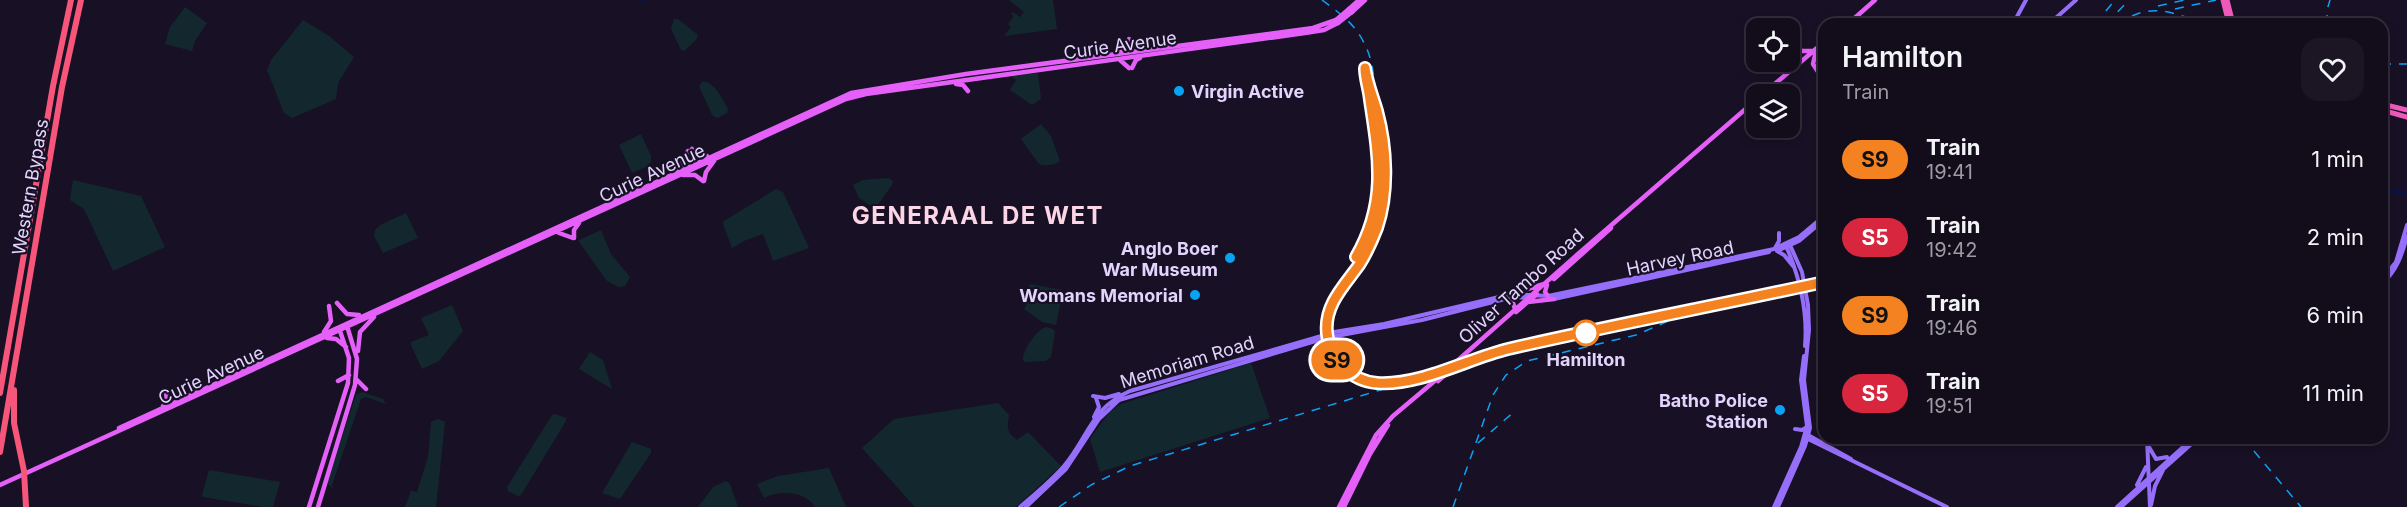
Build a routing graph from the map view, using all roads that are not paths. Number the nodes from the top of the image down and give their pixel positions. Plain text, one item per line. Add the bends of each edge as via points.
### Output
1 (71, 0) edge
2 (81, 0) edge
3 (1359, 0) edge
4 (1365, 0) edge
5 (1873, 0) edge
6 (2026, 0) edge
7 (2076, 0) edge
8 (2225, 0) edge
9 (1350, 10) junction
10 (1853, 18) edge
11 (2016, 18) edge
12 (2056, 18) edge
13 (2229, 18) edge
14 (1337, 21) junction
15 (1129, 39) dead end
16 (1125, 45) dead end
17 (1818, 48) edge
18 (1149, 49) junction
19 (1800, 50) edge
20 (1815, 51) junction
21 (1154, 54) junction
22 (1115, 57) junction
23 (1800, 63) edge
24 (1789, 72) edge
25 (1818, 72) edge
26 (983, 79) junction
27 (950, 83) junction
28 (1775, 84) edge
29 (1776, 84) edge
30 (2388, 105) edge
31 (1746, 110) edge
32 (2407, 110) edge
33 (2388, 112) edge
34 (2407, 117) edge
35 (714, 157) junction
36 (676, 174) junction
37 (589, 217) junction
38 (1818, 223) edge
39 (1818, 224) edge
40 (2407, 225) edge
41 (1612, 226) junction
42 (1779, 233) dead end
43 (2407, 236) edge
44 (544, 237) junction
45 (1803, 239) junction
46 (1788, 246) junction
47 (1775, 250) junction
48 (1586, 251) junction
49 (1578, 258) junction
50 (1802, 272) junction
51 (2388, 272) edge
52 (2388, 277) edge
53 (1798, 278) junction
54 (1546, 284) junction
55 (1515, 293) junction
56 (1568, 294) junction
57 (1548, 296) junction
58 (1531, 298) junction
59 (1507, 299) junction
60 (1554, 299) joint
61 (337, 303) dead end
62 (329, 306) dead end
63 (395, 306) junction
64 (1515, 309) junction
65 (364, 314) junction
66 (347, 325) junction
67 (339, 328) junction
68 (1335, 334) junction
69 (314, 338) junction
70 (323, 338) junction
71 (9, 342) junction
72 (347, 349) junction
73 (16, 353) junction
74 (1269, 353) junction
75 (357, 359) junction
76 (1457, 362) junction
77 (349, 375) junction
78 (0, 377) edge
79 (338, 381) dead end
80 (1130, 391) junction
81 (0, 393) edge
82 (185, 397) junction
83 (352, 398) junction
84 (1113, 404) junction
85 (1105, 406) junction
86 (1104, 413) junction
87 (145, 416) junction
88 (1809, 424) junction
89 (1092, 425) junction
90 (1795, 429) dead end
91 (1806, 436) junction
92 (1817, 442) junction
93 (1820, 444) edge
94 (2146, 444) edge
95 (2146, 444) edge
96 (2148, 444) edge
97 (2186, 444) edge
98 (2191, 444) edge
99 (1803, 451) junction
100 (0, 452) edge
101 (2171, 456) junction
102 (2167, 464) junction
103 (2146, 467) junction
104 (24, 472) junction
105 (2147, 480) junction
106 (2, 483) edge
107 (2136, 491) junction
108 (2147, 498) junction
109 (1028, 504) edge
110 (26, 507) edge
111 (309, 507) edge
112 (318, 507) edge
113 (1020, 507) edge
114 (1342, 507) edge
115 (1776, 507) edge
116 (1947, 507) edge
117 (2119, 507) edge
118 (2149, 507) edge

1 - 71 highway, Western Bypass
2 - 73 highway, Western Bypass
3 - 9 main road
4 - 9 main road
5 - 10 main road
6 - 11 main road
7 - 12 main road
8 - 13 highway
9 - 14 main road, Curie Avenue, bridge
14 - 18 main road, Curie Avenue via 1313,28
14 - 21 main road, Curie Avenue via 1314,32
15 - 18 main road
16 - 22 main road
17 - 20 main road
18 - 22 main road, Curie Avenue
19 - 20 main road
20 - 23 main road
20 - 25 main road via 1813,64
20 - 29 main road
21 - 22 main road, Curie Avenue
21 - 22 main road via 1137,59 1130,68
22 - 26 main road, Curie Avenue
22 - 35 main road, Curie Avenue via 966,74 857,92
24 - 28 main road
26 - 27 main road, Curie Avenue
26 - 27 main road via 969,91 963,85
27 - 35 main road, Curie Avenue via 853,97
30 - 32 highway
31 - 41 main road, Oliver Tambo Road
33 - 34 highway
35 - 36 main road, Curie Avenue
35 - 36 main road via 690,150
35 - 36 main road via 703,181 692,175
36 - 37 main road, Curie Avenue
36 - 65 main road, Curie Avenue
37 - 44 main road, Curie Avenue
37 - 44 main road via 576,226 573,238 562,233
38 - 46 main road, Harvey Road
39 - 45 main road, Harvey Road
40 - 51 main road via 2396,262
41 - 48 main road, Oliver Tambo Road
41 - 54 main road, Oliver Tambo Road
42 - 47 main road
43 - 52 main road via 2397,266
44 - 63 main road, Curie Avenue
45 - 46 main road, Harvey Road
45 - 50 main road via 1795,253
46 - 47 main road, Harvey Road
46 - 50 main road
46 - 53 main road
47 - 53 main road via 1788,259
47 - 56 main road, Harvey Road
48 - 49 main road, Oliver Tambo Road
48 - 49 main road via 1586,259
49 - 54 main road, Oliver Tambo Road
50 - 88 main road via 1809,316 1804,380
53 - 88 main road via 1806,321 1801,380
54 - 55 main road
54 - 57 main road
54 - 58 main road, Oliver Tambo Road
55 - 58 main road
55 - 68 main road
56 - 57 main road, Harvey Road
56 - 60 main road, Harvey Road
57 - 58 main road, Harvey Road
58 - 59 main road
58 - 60 main road
58 - 64 main road, Oliver Tambo Road
58 - 76 main road, Oliver Tambo Road
59 - 64 main road
59 - 68 main road via 1422,320
61 - 65 main road via 347,314
62 - 69 main road via 328,326
63 - 66 main road, Curie Avenue
63 - 75 main road via 365,324 358,341
64 - 76 main road, Oliver Tambo Road
65 - 66 main road, Curie Avenue
66 - 67 main road, Curie Avenue
66 - 75 main road
67 - 69 main road, Curie Avenue
67 - 70 main road, Curie Avenue
67 - 72 main road
68 - 74 main road, bridge
69 - 82 main road, Curie Avenue
70 - 72 main road via 336,339
70 - 104 main road, Curie Avenue
71 - 78 highway
71 - 81 highway, Western Bypass
72 - 77 main road
73 - 100 highway, Western Bypass
73 - 104 highway via 13,412
74 - 80 main road, Memoriam Road
74 - 84 main road, Memoriam Road via 1133,394
75 - 83 main road
75 - 83 main road via 357,381 366,390
76 - 114 main road, Oliver Tambo Road, bridge via 1386,428
77 - 79 main road
77 - 111 main road
80 - 85 main road, Memoriam Road
80 - 89 main road via 1095,397 1099,406
82 - 87 main road, Curie Avenue
82 - 87 main road via 172,399 166,392 167,402
83 - 112 main road
84 - 85 main road
84 - 86 main road, Memoriam Road
85 - 86 main road
85 - 89 main road, Memoriam Road
86 - 89 main road, Memoriam Road
87 - 104 main road, Curie Avenue
88 - 90 main road via 1802,430
88 - 91 main road
88 - 92 main road
89 - 109 main road, Memoriam Road via 1065,464
91 - 92 main road
91 - 99 main road
91 - 115 main road
92 - 99 main road
93 - 116 main road
94 - 103 main road
95 - 105 main road
96 - 101 main road via 2154,457
97 - 101 main road
98 - 102 main road
99 - 115 main road
101 - 105 main road
102 - 105 main road
102 - 118 main road
103 - 105 main road
103 - 107 main road
104 - 106 main road, Curie Avenue
104 - 110 highway
105 - 107 main road
105 - 108 main road
105 - 118 main road
107 - 108 main road
107 - 117 main road
108 - 118 main road
109 - 113 main road, Memoriam Road

